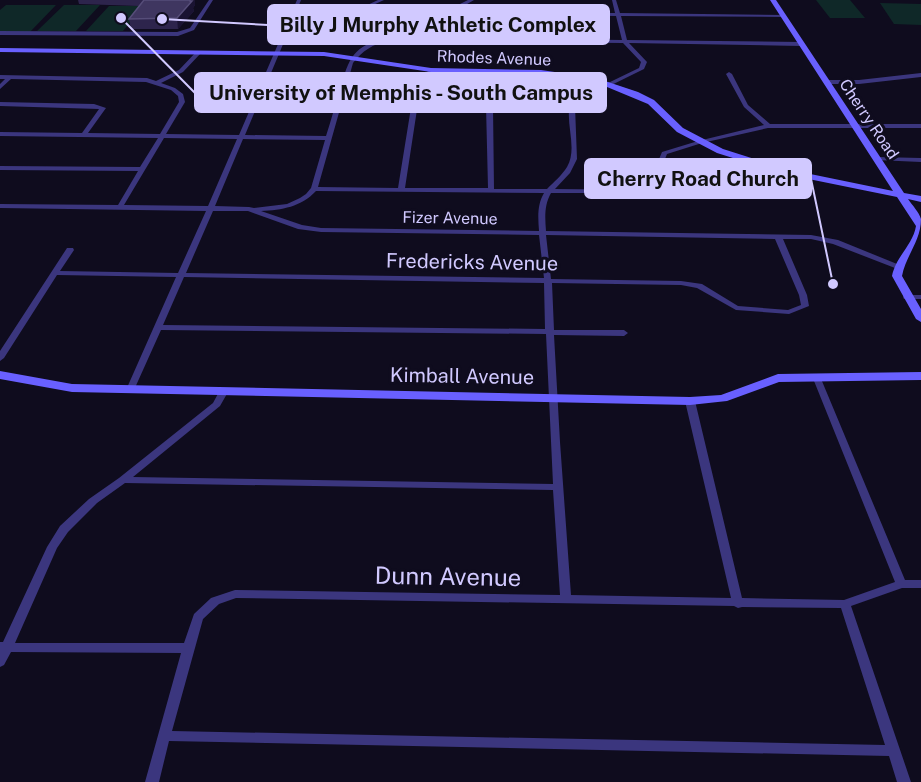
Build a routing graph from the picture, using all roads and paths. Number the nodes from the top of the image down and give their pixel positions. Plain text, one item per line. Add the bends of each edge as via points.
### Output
1 (212, 0) edge
2 (299, 0) edge
3 (382, 0) edge
4 (472, 0) edge
5 (614, 0) edge
6 (773, 0) edge
7 (618, 15) junction
8 (783, 16) junction
9 (294, 17) junction
10 (0, 33) edge
11 (625, 42) junction
12 (801, 44) junction
13 (0, 50) edge
14 (199, 52) junction
15 (279, 54) junction
16 (354, 57) junction
17 (432, 70) junction
18 (729, 74) dead end
19 (921, 75) edge
20 (0, 78) edge
21 (9, 78) junction
22 (158, 82) junction
23 (827, 82) junction
24 (612, 84) junction
25 (0, 87) edge
26 (415, 101) junction
27 (0, 104) edge
28 (856, 125) junction
29 (768, 126) junction
30 (921, 126) edge
31 (0, 134) edge
32 (84, 135) junction
33 (162, 135) junction
34 (241, 137) junction
35 (328, 138) junction
36 (700, 142) junction
37 (878, 159) junction
38 (921, 160) edge
39 (0, 168) edge
40 (142, 169) junction
41 (784, 171) junction
42 (314, 189) junction
43 (401, 189) junction
44 (491, 190) junction
45 (548, 192) junction
46 (769, 192) dead end
47 (901, 195) junction
48 (921, 199) edge
49 (0, 206) edge
50 (120, 207) junction
51 (212, 208) junction
52 (249, 209) junction
53 (544, 233) junction
54 (778, 236) junction
55 (70, 250) dead end
56 (898, 266) junction
57 (55, 273) junction
58 (180, 274) junction
59 (548, 279) junction
60 (908, 297) junction
61 (921, 297) edge
62 (921, 319) edge
63 (158, 327) junction
64 (549, 332) junction
65 (624, 333) dead end
66 (0, 358) edge
67 (0, 375) edge
68 (816, 376) junction
69 (921, 376) edge
70 (130, 390) junction
71 (223, 392) junction
72 (552, 396) junction
73 (690, 401) junction
74 (123, 480) junction
75 (557, 487) junction
76 (901, 584) junction
77 (921, 584) edge
78 (566, 599) junction
79 (738, 604) junction
80 (845, 604) junction
81 (4, 647) edge
82 (188, 648) junction
83 (0, 662) edge
84 (164, 736) junction
85 (894, 752) junction
86 (152, 782) edge
87 (904, 782) edge

1 - 10 street via 192,28 178,34
2 - 9 street
3 - 9 street via 360,10
4 - 7 street via 460,6 460,11
5 - 7 street
6 - 8 main road, Cherry Road
7 - 8 street
7 - 11 street
8 - 12 main road, Cherry Road
9 - 15 street
11 - 12 street
11 - 16 street via 388,39 374,42
11 - 24 street via 644,62 641,69
12 - 23 main road, Cherry Road
13 - 14 main road, Rhodes Avenue
14 - 15 main road, Rhodes Avenue
14 - 22 street via 181,71
15 - 16 main road, Rhodes Avenue
15 - 34 street
16 - 17 main road, Rhodes Avenue
16 - 35 street
17 - 24 main road, Rhodes Avenue via 541,72
17 - 26 street via 422,80
18 - 29 street via 746,106
19 - 23 street
20 - 21 street
21 - 22 street
21 - 25 street
22 - 33 street via 173,88 182,102
23 - 28 main road, Cherry Road
24 - 36 main road, Rhodes Avenue via 651,102 680,130
24 - 45 street via 572,105 574,158
26 - 43 street
26 - 44 street via 490,106
27 - 32 street via 103,108
28 - 29 street
28 - 30 street
28 - 37 main road, Cherry Road
29 - 36 street
31 - 32 street
32 - 33 street
33 - 34 street
33 - 40 street
34 - 35 street
34 - 51 street
35 - 42 street
36 - 41 main road, Rhodes Avenue
36 - 45 street via 664,153 660,164 664,184 654,192
37 - 38 street
37 - 47 main road, Cherry Road
39 - 40 street
40 - 50 street
41 - 46 street
41 - 47 main road, Rhodes Avenue
42 - 43 street
42 - 52 street via 308,198 297,203
43 - 44 street
44 - 45 street
45 - 53 street via 542,205
47 - 48 main road, Rhodes Avenue
47 - 56 main road, Cherry Road via 921,226 920,236 902,255
49 - 50 street, Fizer Avenue
50 - 51 street, Fizer Avenue
51 - 52 street, Fizer Avenue
51 - 58 street
52 - 53 street, Fizer Avenue via 321,230
53 - 54 street, Fizer Avenue
53 - 59 street
54 - 56 street, Fizer Avenue via 835,242
54 - 59 street, Fredericks Avenue via 805,306 789,312 736,308 699,286 681,283
55 - 57 street
56 - 60 main road via 897,276
57 - 58 street, Fredericks Avenue
57 - 66 street
58 - 59 street, Fredericks Avenue
58 - 63 street
59 - 64 street
60 - 61 street
60 - 62 main road
63 - 64 street
63 - 70 street
64 - 65 street
64 - 72 street
67 - 70 main road, Kimball Avenue via 72,388
68 - 69 main road, Kimball Avenue
68 - 73 main road, Kimball Avenue via 778,378 723,398
68 - 76 street
70 - 71 main road, Kimball Avenue
71 - 72 main road, Kimball Avenue
71 - 74 street via 217,404
72 - 73 main road, Kimball Avenue
72 - 75 street
73 - 79 street
74 - 75 street
74 - 81 street via 93,501 64,529
75 - 78 street
76 - 77 street, Dunn Avenue
76 - 80 street, Dunn Avenue
78 - 79 street, Dunn Avenue
78 - 82 street, Dunn Avenue via 235,594 215,601 198,617
79 - 80 street, Dunn Avenue
80 - 85 street
81 - 82 street
81 - 83 street
82 - 84 street, Dunn Avenue
84 - 85 street
84 - 86 street, Dunn Avenue
85 - 87 street

